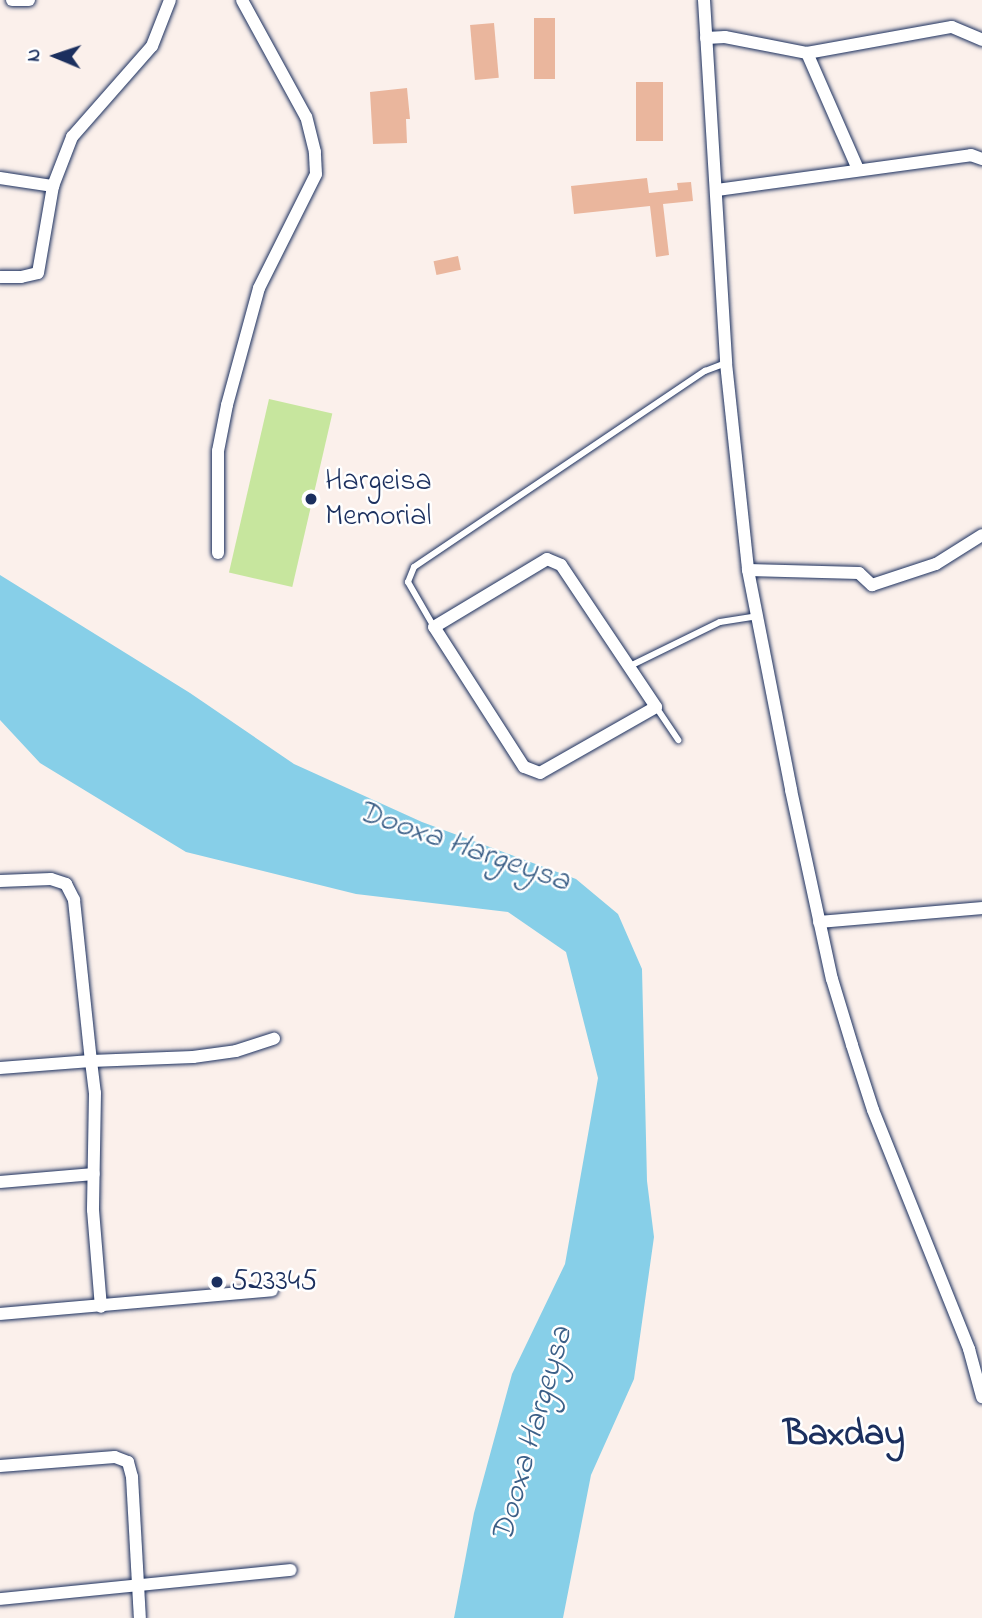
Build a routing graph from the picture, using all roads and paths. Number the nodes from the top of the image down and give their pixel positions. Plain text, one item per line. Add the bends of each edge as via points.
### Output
1 (12, 0) edge
2 (29, 0) edge
3 (170, 0) edge
4 (242, 0) edge
5 (704, 0) edge
6 (706, 38) junction
7 (982, 40) edge
8 (807, 53) junction
9 (982, 159) edge
10 (858, 169) junction
11 (0, 178) edge
12 (53, 186) junction
13 (718, 190) junction
14 (0, 277) edge
15 (726, 363) junction
16 (982, 536) edge
17 (218, 553) dead end
18 (748, 570) junction
19 (757, 616) junction
20 (434, 627) junction
21 (630, 666) junction
22 (656, 707) junction
23 (678, 740) dead end
24 (0, 881) edge
25 (982, 908) edge
26 (819, 922) junction
27 (274, 1039) dead end
28 (90, 1061) junction
29 (0, 1068) edge
30 (94, 1174) junction
31 (0, 1182) edge
32 (272, 1290) dead end
33 (101, 1307) junction
34 (0, 1314) edge
35 (982, 1397) edge
36 (0, 1466) edge
37 (291, 1570) dead end
38 (137, 1586) junction
39 (0, 1599) edge
40 (140, 1618) edge

1 - 2 street
3 - 12 street via 152,46 72,137
4 - 17 street via 306,117 316,174 259,288 227,405 218,451
5 - 6 street
6 - 8 street via 725,37
6 - 13 street
7 - 8 street via 952,27
8 - 10 street
9 - 10 street via 971,155
10 - 13 street
11 - 12 street
12 - 14 street via 38,273
13 - 15 street
15 - 18 street
15 - 20 lane via 705,370 414,567 408,582
16 - 18 street via 936,564 872,585 859,573
18 - 19 street
19 - 21 lane via 720,622
19 - 26 street
20 - 21 street via 539,561 554,560
20 - 22 street via 531,772 551,769
21 - 22 street
22 - 23 lane
24 - 28 street via 51,879 66,884 74,900
25 - 26 street
26 - 35 street via 873,1110 970,1349
27 - 28 street via 193,1057
28 - 29 street
28 - 30 street via 95,1093
30 - 31 street
30 - 33 street
32 - 33 street
33 - 34 street
36 - 38 street via 115,1457 128,1462
37 - 38 street
38 - 39 street
38 - 40 street

